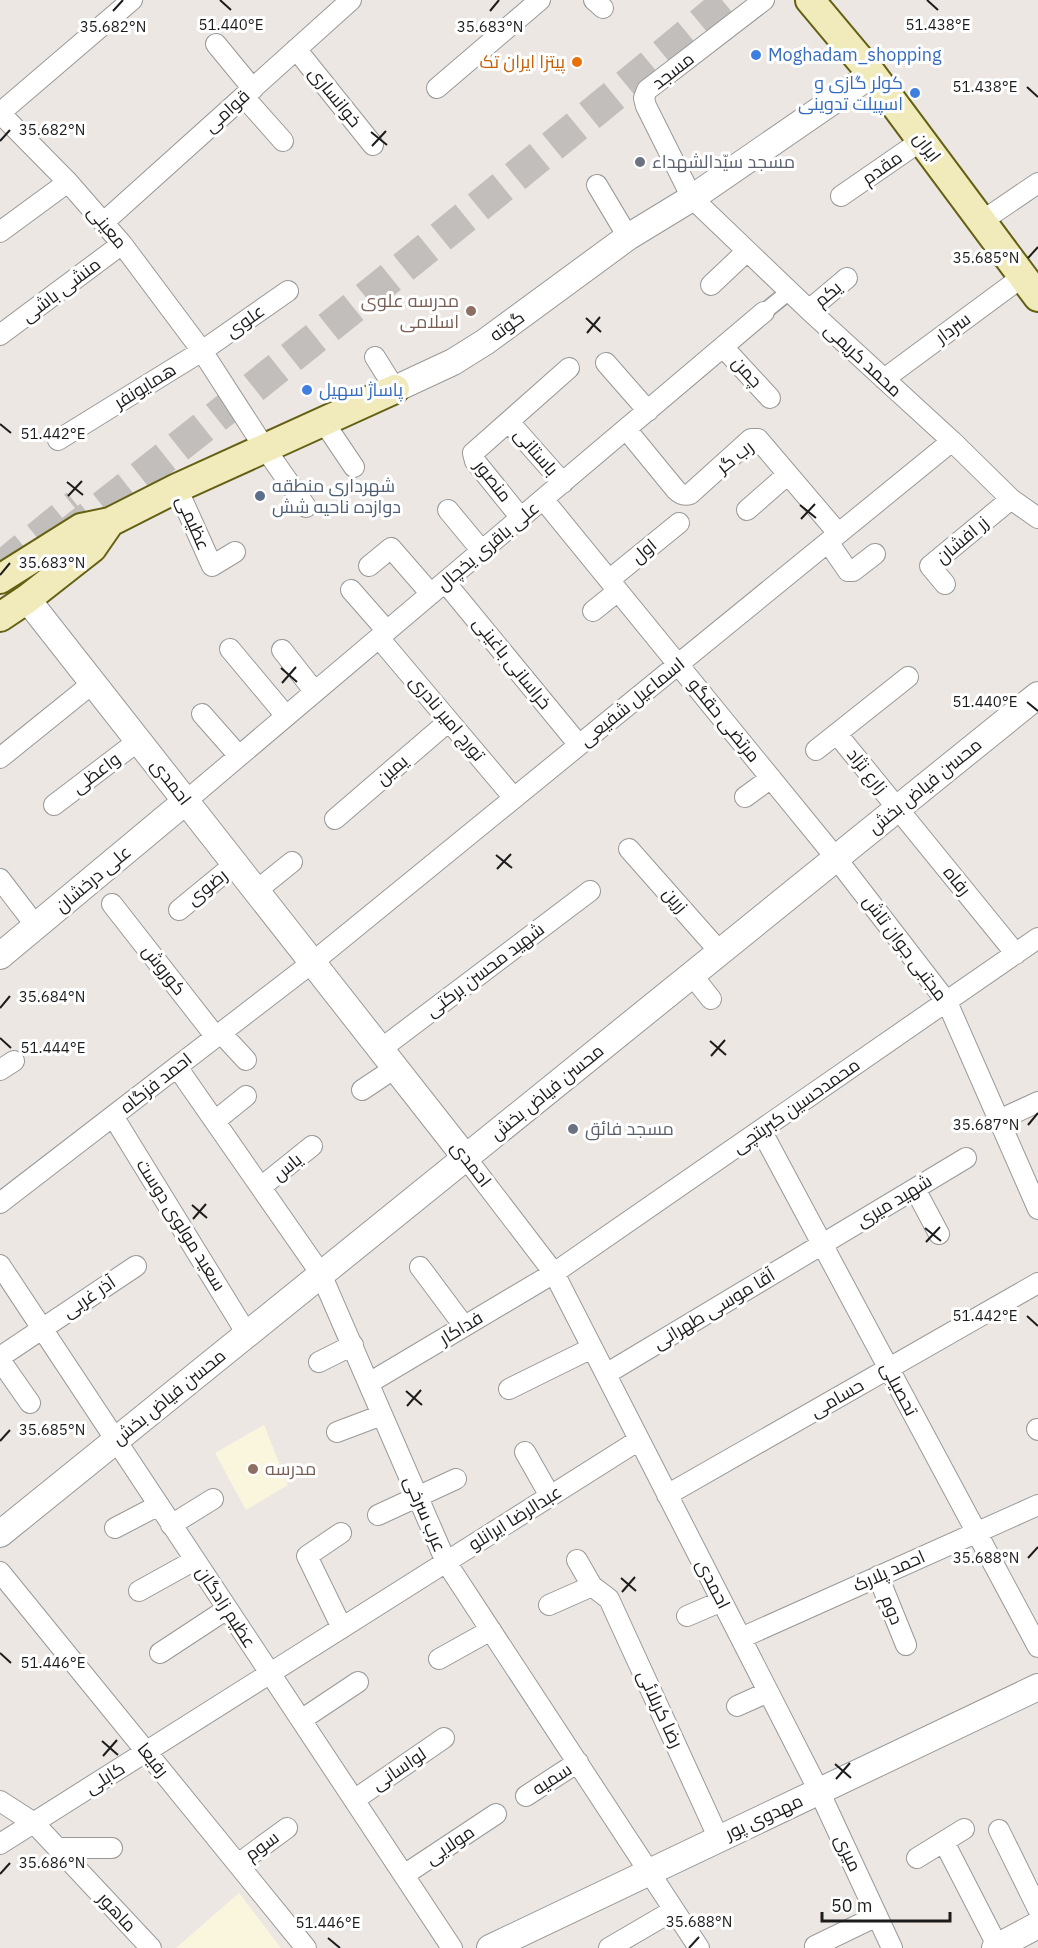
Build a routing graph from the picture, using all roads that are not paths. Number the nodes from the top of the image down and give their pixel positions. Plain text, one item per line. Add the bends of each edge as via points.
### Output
1 (132, 0) edge
2 (351, 0) edge
3 (540, 0) edge
4 (764, 0) edge
5 (810, 0) edge
6 (216, 44) dead end
7 (296, 49) junction
8 (872, 74) junction
9 (437, 88) dead end
10 (248, 93) junction
11 (0, 113) edge
12 (922, 140) junction
13 (283, 141) dead end
14 (373, 145) dead end
15 (68, 182) junction
16 (1038, 183) edge
17 (597, 185) dead end
18 (841, 196) dead end
19 (692, 198) junction
20 (982, 221) junction
21 (104, 222) junction
22 (0, 232) edge
23 (628, 237) junction
24 (122, 244) junction
25 (747, 251) junction
26 (847, 279) dead end
27 (711, 285) dead end
28 (1030, 287) edge
29 (288, 291) dead end
30 (790, 291) junction
31 (809, 310) junction
32 (764, 312) joint
33 (0, 335) edge
34 (723, 347) junction
35 (202, 351) junction
36 (375, 357) dead end
37 (606, 363) dead end
38 (569, 368) dead end
39 (884, 379) junction
40 (395, 388) junction
41 (770, 398) dead end
42 (648, 411) junction
43 (323, 421) junction
44 (509, 422) junction
45 (626, 429) junction
46 (58, 440) dead end
47 (952, 441) junction
48 (264, 447) junction
49 (354, 467) dead end
50 (787, 475) junction
51 (562, 483) junction
52 (177, 488) junction
53 (543, 499) junction
54 (1011, 499) junction
55 (306, 507) dead end
56 (448, 510) dead end
57 (747, 510) dead end
58 (521, 518) junction
59 (1038, 518) edge
60 (110, 522) junction
61 (679, 523) dead end
62 (833, 538) junction
63 (482, 551) junction
64 (235, 552) dead end
65 (875, 554) dead end
66 (28, 561) junction
67 (369, 566) dead end
68 (0, 579) edge
69 (945, 584) dead end
70 (614, 586) junction
71 (438, 588) junction
72 (351, 590) dead end
73 (36, 592) junction
74 (592, 611) dead end
75 (0, 617) edge
76 (383, 635) junction
77 (230, 649) dead end
78 (282, 650) dead end
79 (678, 664) junction
80 (908, 677) dead end
81 (93, 683) junction
82 (315, 692) junction
83 (1038, 695) edge
84 (202, 714) dead end
85 (286, 717) junction
86 (449, 721) junction
87 (837, 734) junction
88 (138, 741) junction
89 (579, 745) junction
90 (816, 750) dead end
91 (239, 756) junction
92 (0, 758) edge
93 (771, 778) junction
94 (746, 797) dead end
95 (514, 798) junction
96 (186, 801) junction
97 (54, 805) dead end
98 (898, 808) junction
99 (334, 819) dead end
100 (629, 849) dead end
101 (836, 858) junction
102 (292, 862) dead end
103 (236, 864) junction
104 (0, 879) edge
105 (256, 891) junction
106 (590, 891) dead end
107 (112, 904) dead end
108 (179, 910) dead end
109 (36, 926) junction
110 (1038, 938) edge
111 (720, 952) junction
112 (1016, 954) junction
113 (0, 956) edge
114 (313, 962) junction
115 (692, 975) junction
116 (711, 999) dead end
117 (947, 1002) junction
118 (218, 1035) junction
119 (388, 1059) junction
120 (246, 1060) dead end
121 (177, 1067) junction
122 (362, 1090) dead end
123 (246, 1096) dead end
124 (1038, 1102) edge
125 (113, 1116) junction
126 (999, 1120) junction
127 (215, 1121) junction
128 (761, 1130) junction
129 (312, 1146) dead end
130 (466, 1158) junction
131 (966, 1158) dead end
132 (261, 1187) junction
133 (915, 1189) junction
134 (0, 1203) edge
135 (1038, 1209) edge
136 (939, 1234) dead end
137 (822, 1245) junction
138 (0, 1265) edge
139 (136, 1266) dead end
140 (420, 1267) dead end
141 (554, 1273) junction
142 (321, 1274) junction
143 (1038, 1283) edge
144 (464, 1326) junction
145 (42, 1329) junction
146 (247, 1334) junction
147 (352, 1345) junction
148 (592, 1348) junction
149 (0, 1358) edge
150 (319, 1362) dead end
151 (889, 1368) junction
152 (606, 1374) junction
153 (369, 1383) junction
154 (509, 1389) dead end
155 (30, 1403) dead end
156 (382, 1415) junction
157 (337, 1432) dead end
158 (116, 1440) junction
159 (639, 1440) junction
160 (525, 1452) dead end
161 (456, 1479) dead end
162 (667, 1495) junction
163 (550, 1496) junction
164 (418, 1498) junction
165 (213, 1499) dead end
166 (1038, 1504) edge
167 (159, 1505) junction
168 (378, 1515) dead end
169 (171, 1525) junction
170 (115, 1528) dead end
171 (976, 1532) junction
172 (341, 1533) dead end
173 (0, 1534) edge
174 (195, 1560) junction
175 (577, 1560) dead end
176 (446, 1562) junction
177 (0, 1572) edge
178 (878, 1576) junction
179 (592, 1586) junction
180 (139, 1591) dead end
181 (722, 1601) junction
182 (549, 1605) dead end
183 (227, 1609) junction
184 (687, 1616) dead end
185 (342, 1628) junction
186 (491, 1630) junction
187 (741, 1638) junction
188 (906, 1645) dead end
189 (1038, 1647) edge
190 (160, 1653) dead end
191 (439, 1659) dead end
192 (270, 1673) junction
193 (358, 1682) dead end
194 (1038, 1687) edge
195 (768, 1692) junction
196 (737, 1706) dead end
197 (301, 1720) junction
198 (444, 1738) dead end
199 (146, 1752) junction
200 (579, 1762) junction
201 (819, 1791) junction
202 (526, 1796) dead end
203 (354, 1800) junction
204 (0, 1801) edge
205 (496, 1814) dead end
206 (33, 1823) junction
207 (287, 1828) dead end
208 (964, 1829) dead end
209 (999, 1830) dead end
210 (719, 1839) junction
211 (944, 1842) junction
212 (0, 1844) edge
213 (57, 1848) junction
214 (112, 1848) dead end
215 (917, 1858) dead end
216 (238, 1864) junction
217 (648, 1872) junction
218 (404, 1875) junction
219 (1038, 1909) edge
220 (674, 1910) junction
221 (877, 1916) junction
222 (1014, 1940) edge
223 (814, 1946) dead end
224 (151, 1948) edge
225 (306, 1948) edge
226 (452, 1948) edge
227 (490, 1948) edge
228 (609, 1948) edge
229 (699, 1948) edge
230 (892, 1948) edge

1 - 11 street
2 - 7 street, قوامی
3 - 9 street
4 - 19 street, مسجد via 647,90 644,98
5 - 8 main road, ایران
6 - 10 street
7 - 10 street, قوامی
7 - 14 street, خوانساری
8 - 12 main road, ایران
8 - 19 street, گوته
10 - 13 street
10 - 21 street, قوامی
11 - 15 street, معینی
12 - 18 street, مقدم
12 - 20 main road, ایران
15 - 21 street, معینی
15 - 22 street
16 - 20 street
17 - 23 street
19 - 23 street, گوته
19 - 25 street, محمد کریمی
20 - 28 main road, ایران
21 - 24 street, معینی
23 - 40 street, گوته via 485,342 453,362
24 - 33 street, منشی باشی
24 - 35 street, معینی
25 - 27 street
25 - 30 street, محمد کریمی
26 - 31 street, یکم
28 - 39 street, سردار
29 - 35 street, علوی
30 - 31 street, محمد کریمی
30 - 32 street, علی باقری یخچال
31 - 39 street, محمد کریمی
32 - 34 street, علی باقری یخچال
34 - 41 street, چمن
34 - 42 street, علی باقری یخچال
35 - 46 street, همایونفر
35 - 48 street, معینی
36 - 40 street
37 - 42 street
38 - 44 street
39 - 47 street, محمد کریمی
40 - 43 main road, گوته
42 - 45 street, علی باقری یخچال
43 - 48 main road, گوته
43 - 49 street
44 - 51 street, باستانی
44 - 58 street, منصور via 472,458
45 - 50 street, رب گر via 680,494 690,494 754,438
45 - 51 street, علی باقری یخچال
47 - 54 street, محمد کریمی
47 - 62 street, اسماعیل شفیعی
48 - 52 main road, گوته
48 - 55 street, معینی
50 - 57 street
50 - 62 street, رب گر
51 - 53 street, علی باقری یخچال
52 - 60 main road, گوته
52 - 64 street, عظیمی via 212,566
53 - 58 street, علی باقری یخچال
53 - 70 street, مرتضی حقگو
54 - 59 street, محمد کریمی
54 - 69 street, زر افشان via 930,566
56 - 63 street
58 - 63 street, علی باقری یخچال
60 - 66 main road, گوته via 81,528
60 - 73 main road, گوته via 92,548
61 - 70 street, اول
62 - 65 street via 848,571
62 - 79 street, اسماعیل شفیعی
63 - 71 street, علی باقری یخچال
66 - 68 main road, گوته
66 - 73 main road via 40,569
67 - 71 street, خراسانی باغینی via 391,548
70 - 74 street
70 - 79 street, مرتضی حقگو
71 - 76 street, علی باقری یخچال
71 - 89 street, خراسانی باغینی
72 - 76 street, تورج امیر نادری
73 - 75 main road, گوته
73 - 81 street, احمدی
76 - 82 street, علی باقری یخچال
76 - 86 street, تورج امیر نادری
77 - 85 street
78 - 82 street
79 - 89 street, اسماعیل شفیعی
79 - 93 street, مرتضی حقگو
80 - 87 street, زارع نژاد
81 - 88 street, احمدی
81 - 92 street
82 - 85 street, علی باقری یخچال
83 - 98 street, محسن فیاض بخش
84 - 91 street
85 - 91 street, علی باقری یخچال
86 - 95 street, تورج امیر نادری
86 - 99 street, یمین
87 - 90 street, زارع نژاد
87 - 98 street, زارع نژاد
88 - 96 street, احمدی
88 - 97 street, واعظی
89 - 95 street, اسماعیل شفیعی
91 - 96 street, علی باقری یخچال
93 - 94 street
93 - 101 street, مرتضی حقگو
95 - 114 street, اسماعیل شفیعی
96 - 103 street, احمدی
96 - 109 street, علی درخشان
98 - 101 street, محسن فیاض بخش
98 - 112 street, رفاه
100 - 111 street, زرین
101 - 111 street, محسن فیاض بخش
101 - 117 street, مجتبی جوان تاش
102 - 105 street
103 - 105 street, احمدی
103 - 108 street, رضوی
104 - 109 street
105 - 114 street, احمدی
106 - 119 street, شهید محسن برکتی
107 - 118 street, کوروش
109 - 113 street, علی درخشان
110 - 112 street, محمدحسین کبریتچی
111 - 115 street, محسن فیاض بخش
112 - 117 street, محمدحسین کبریتچی
114 - 118 street, احمد فزگاه
114 - 119 street, احمدی
115 - 116 street
115 - 130 street, محسن فیاض بخش
117 - 126 street, مجتبی جوان تاش
117 - 128 street, محمدحسین کبریتچی
118 - 120 street
118 - 121 street, احمد فزگاه
119 - 122 street
119 - 130 street, احمدی
121 - 125 street, احمد فزگاه
121 - 127 street, عرب سرخی
123 - 127 street
124 - 126 street
125 - 134 street, احمد فزگاه
125 - 146 street, سعید مولوی دوست
126 - 135 street, مجتبی جوان تاش
127 - 132 street, عرب سرخی
128 - 137 street, تحصیلی
128 - 141 street, محمدحسین کبریتچی
129 - 132 street, یاس
130 - 141 street, احمدی
130 - 142 street, محسن فیاض بخش
131 - 133 street, شهید میری
132 - 142 street, عرب سرخی
133 - 136 street
133 - 137 street, شهید میری
137 - 151 street, تحصیلی
137 - 152 street, آقا موسی طهرانی
138 - 145 street, عظیم زادگان
139 - 145 street, آذر غربی
140 - 144 street
141 - 144 street, فداکار
141 - 148 street, احمدی
142 - 146 street, محسن فیاض بخش
142 - 147 street, عرب سرخی
143 - 151 street, حسامی
144 - 153 street, فداکار
145 - 149 street, آذر غربی
145 - 158 street, عظیم زادگان
146 - 158 street, محسن فیاض بخش
147 - 150 street
147 - 153 street, عرب سرخی
148 - 152 street, احمدی
148 - 154 street
149 - 155 street
151 - 162 street, حسامی
151 - 171 street, تحصیلی
152 - 159 street, احمدی
153 - 156 street, عرب سرخی
156 - 157 street
156 - 164 street, عرب سرخی
158 - 167 street, عظیم زادگان
158 - 173 street, محسن فیاض بخش
159 - 162 street, احمدی
159 - 163 street, عبدالرضا ایرانلو
160 - 163 street
161 - 164 street
162 - 181 street, احمدی
163 - 176 street, عبدالرضا ایرانلو
164 - 168 street
164 - 176 street, عرب سرخی
165 - 169 street
166 - 171 street, احمد پلارک
167 - 169 street, عظیم زادگان
167 - 170 street
169 - 174 street, عظیم زادگان
171 - 178 street, احمد پلارک
171 - 189 street, تحصیلی
172 - 185 street via 307,1556
174 - 180 street
174 - 183 street, عظیم زادگان
175 - 179 street
176 - 185 street, عبدالرضا ایرانلو
176 - 186 street, عرب سرخی
177 - 199 street, رفیعا
178 - 187 street, احمد پلارک
178 - 188 street, دوم
179 - 182 street
179 - 210 street, رضا کربلائی via 609,1599
181 - 184 street
181 - 187 street, احمدی
183 - 190 street
183 - 192 street, عظیم زادگان
185 - 192 street, عبدالرضا ایرانلو
186 - 191 street
186 - 200 street, عرب سرخی
187 - 195 street, احمدی
192 - 197 street, عظیم زادگان
192 - 199 street, کابلی
193 - 197 street
194 - 201 street, مهدوی پور
195 - 196 street
195 - 201 street, احمدی
197 - 203 street, عظیم زادگان
198 - 203 street, لواسانی
199 - 206 street, کابلی
199 - 216 street, رفیعا
200 - 202 street, سمیه
200 - 217 street, عرب سرخی
201 - 210 street, مهدوی پور
201 - 221 street, میری
203 - 218 street, عظیم زادگان
204 - 206 street, ماهور
205 - 218 street, مولایی
206 - 212 street, کابلی
206 - 213 street, ماهور
207 - 216 street, سوم
208 - 211 street
209 - 219 street
210 - 217 street, مهدوی پور
211 - 215 street
211 - 222 street
213 - 214 street
213 - 224 street, ماهور
216 - 225 street, رفیعا
217 - 220 street, عرب سرخی
217 - 227 street, مهدوی پور
218 - 226 street, عظیم زادگان
220 - 228 street
220 - 229 street, عرب سرخی
221 - 223 street
221 - 230 street, میری

